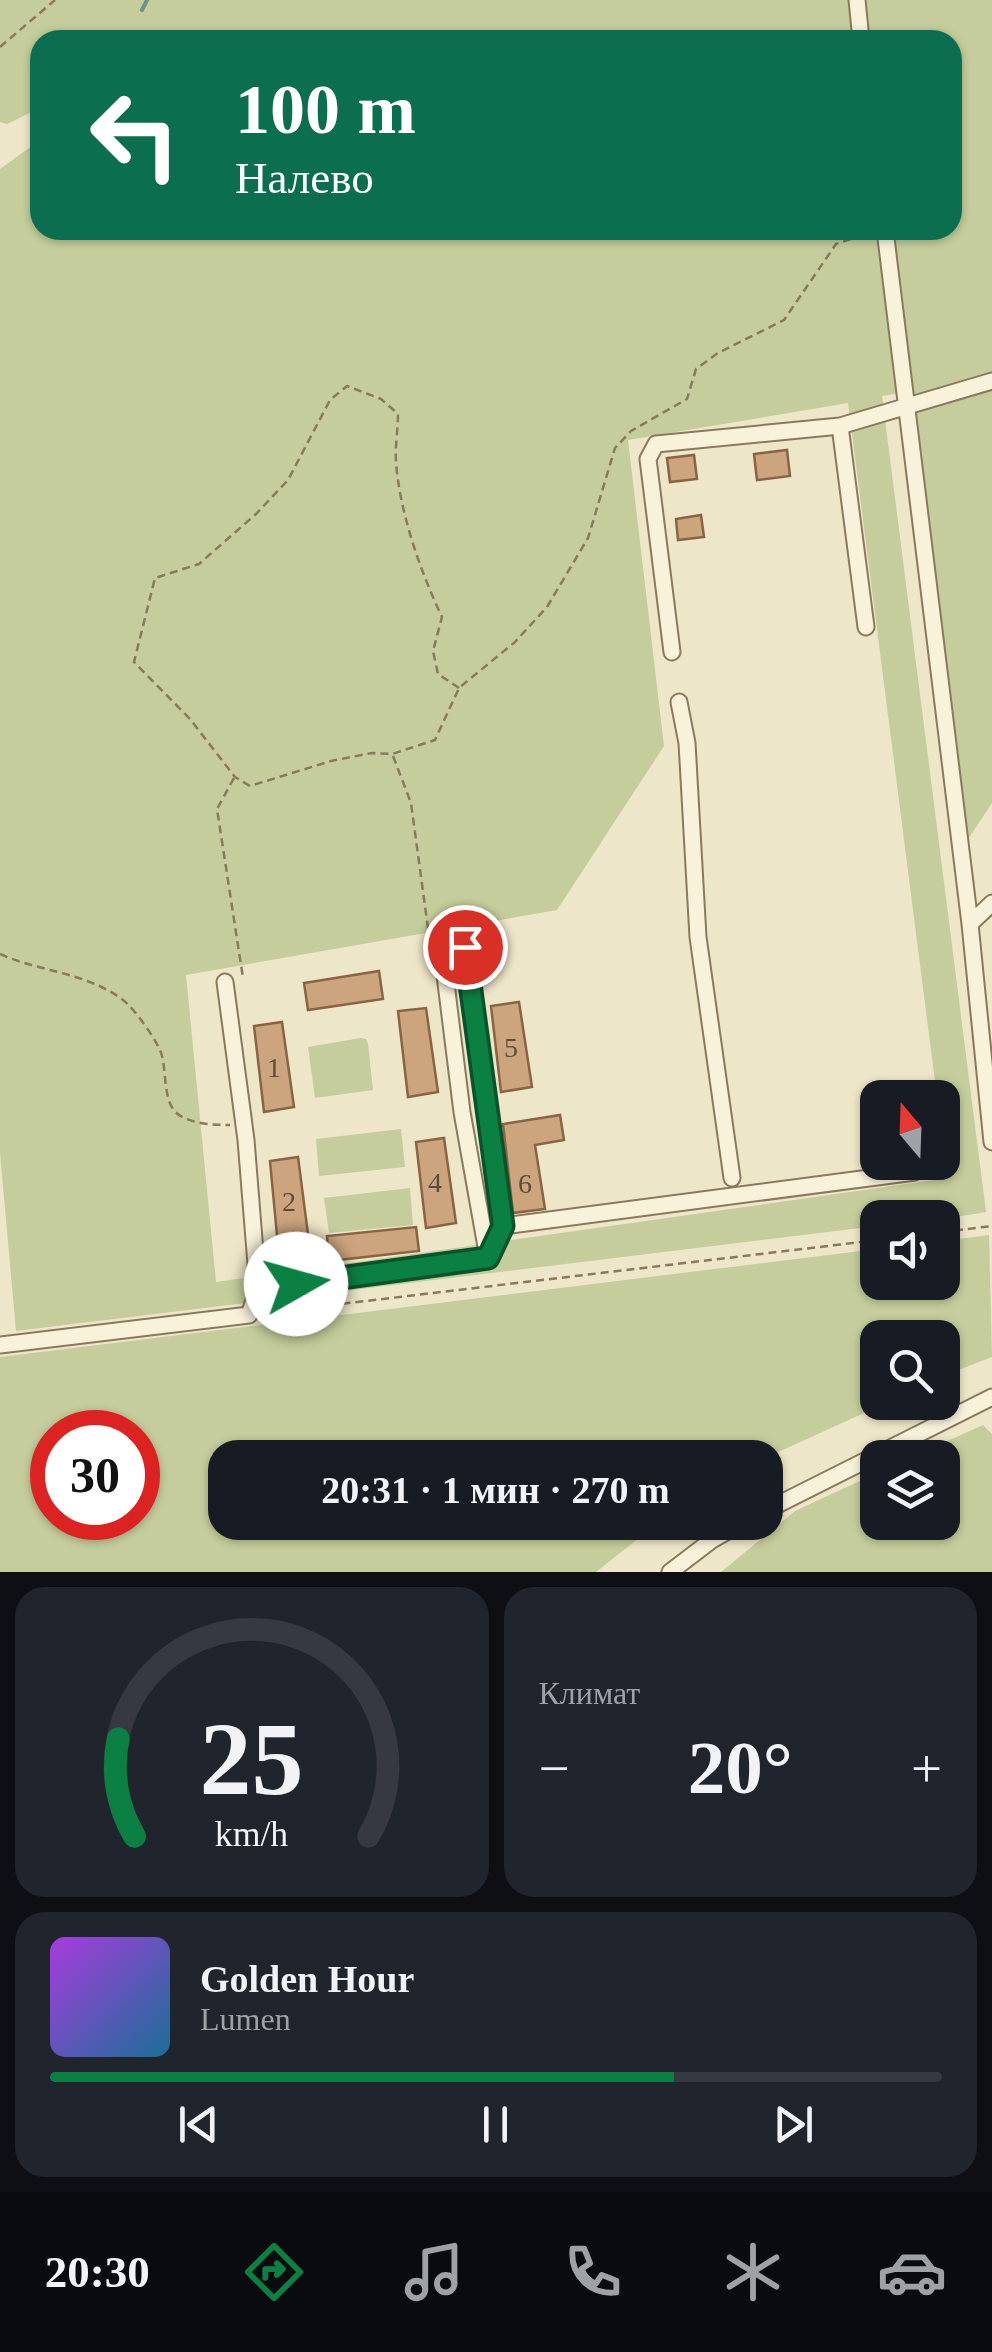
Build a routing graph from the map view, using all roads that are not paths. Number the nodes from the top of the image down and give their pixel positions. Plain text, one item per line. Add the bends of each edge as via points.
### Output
1 (857, 0) edge
2 (861, 30) edge
3 (887, 240) edge
4 (992, 381) edge
5 (908, 404) junction
6 (840, 426) junction
7 (866, 627) dead end
8 (672, 652) dead end
9 (679, 702) dead end
10 (992, 903) edge
11 (970, 924) junction
12 (225, 982) dead end
13 (992, 1142) edge
14 (732, 1178) dead end
15 (860, 1179) edge
16 (503, 1226) junction
17 (488, 1258) junction
18 (258, 1289) junction
19 (0, 1345) edge
20 (992, 1398) edge
21 (783, 1502) edge
22 (712, 1540) edge
23 (670, 1572) edge

1 - 2 street
3 - 5 street
4 - 5 street
5 - 6 street
5 - 11 street
6 - 7 street
6 - 8 street via 656,444 648,460
9 - 14 street via 698,937
10 - 11 street
11 - 13 street
12 - 18 street
15 - 16 street
16 - 17 street
16 - 17 street via 465,947 442,951
17 - 18 street
18 - 19 street via 249,1315
20 - 21 street
22 - 23 street

